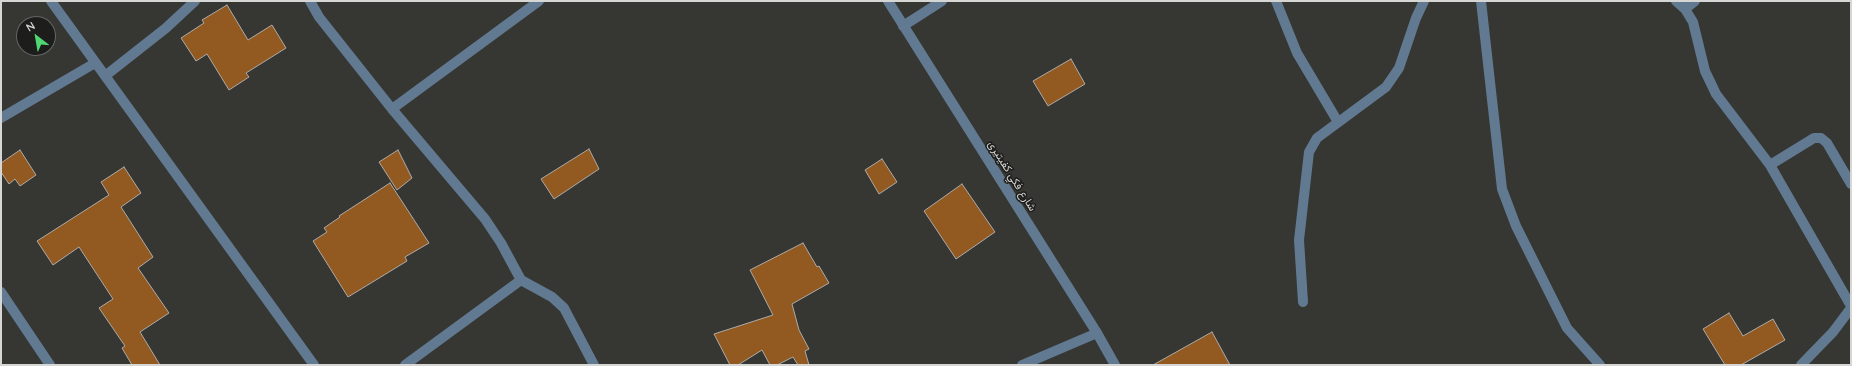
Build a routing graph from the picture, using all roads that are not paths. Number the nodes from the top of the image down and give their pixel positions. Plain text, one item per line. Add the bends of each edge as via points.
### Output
1 (51, 1) edge
2 (195, 1) edge
3 (310, 1) edge
4 (539, 1) edge
5 (888, 1) edge
6 (942, 1) edge
7 (1276, 1) edge
8 (1424, 1) edge
9 (1481, 1) edge
10 (1676, 1) edge
11 (1695, 1) edge
12 (1685, 9) junction
13 (903, 26) junction
14 (95, 63) junction
15 (105, 76) junction
16 (392, 109) junction
17 (1, 118) edge
18 (1338, 122) junction
19 (1770, 165) junction
20 (1851, 184) edge
21 (521, 280) junction
22 (1, 292) edge
23 (1304, 302) dead end
24 (1851, 307) edge
25 (1097, 333) junction
26 (50, 365) edge
27 (314, 365) edge
28 (405, 365) edge
29 (594, 365) edge
30 (1022, 365) edge
31 (1115, 365) edge
32 (1600, 365) edge
33 (1801, 365) edge

1 - 14 street
2 - 15 street via 166,28
3 - 16 street via 319,17
4 - 16 street
5 - 13 street, شارع فكي كفيتيرى
6 - 13 street
7 - 18 street via 1297,53
8 - 18 street via 1399,68 1386,87
9 - 32 street via 1502,189 1516,226 1567,328
10 - 12 street
11 - 12 street
12 - 19 street via 1692,22 1705,71 1716,94
13 - 25 street, شارع فكي كفيتيرى
14 - 15 street
14 - 17 street
15 - 27 street
16 - 21 street via 485,219
18 - 23 street via 1317,138 1309,152 1299,240
19 - 20 street via 1814,138 1821,138 1827,143
19 - 24 street
21 - 28 street
21 - 29 street via 552,297 564,308
22 - 26 street
24 - 33 street via 1833,332
25 - 30 street
25 - 31 street, شارع فكي كفيتيرى

